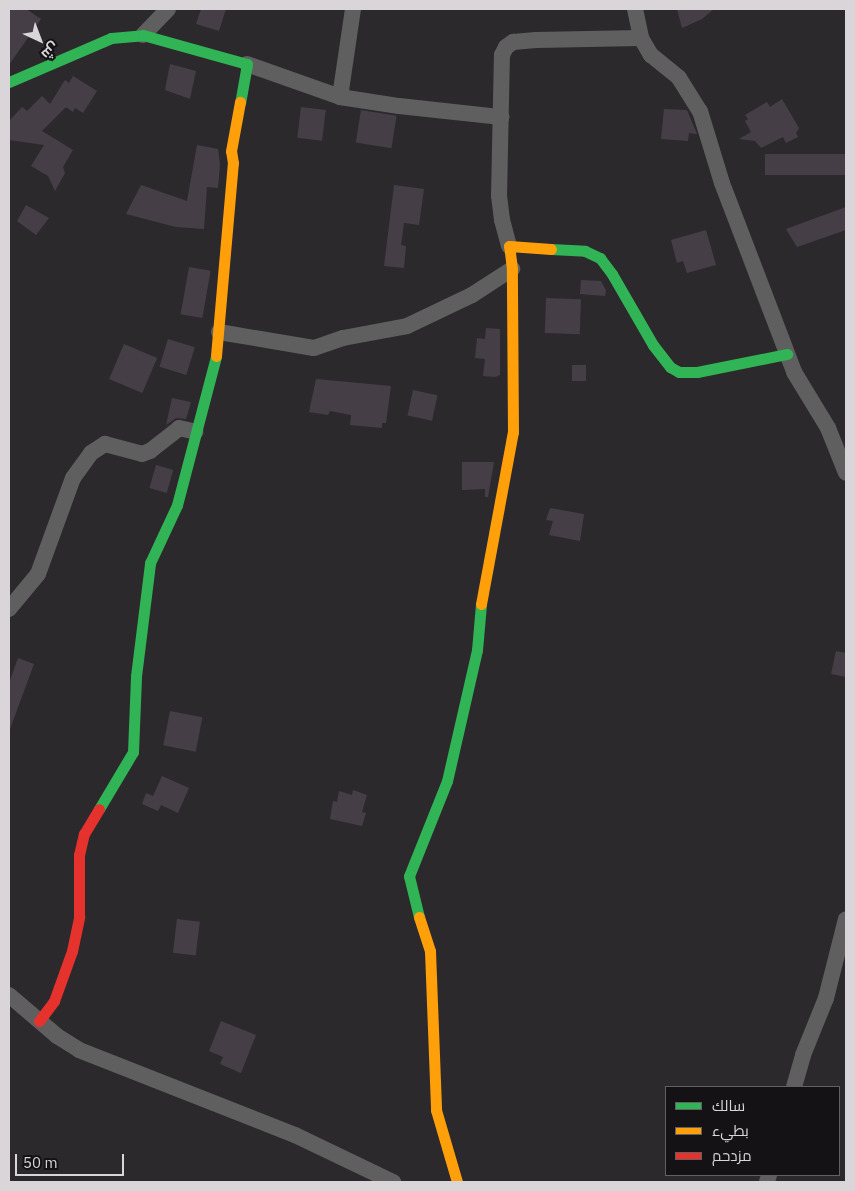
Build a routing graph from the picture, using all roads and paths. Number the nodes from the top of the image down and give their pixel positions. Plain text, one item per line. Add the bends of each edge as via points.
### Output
1 (168, 9) edge
2 (354, 9) edge
3 (635, 9) edge
4 (143, 35) junction
5 (641, 38) junction
6 (247, 64) junction
7 (9, 82) edge
8 (340, 97) junction
9 (501, 117) junction
10 (509, 246) junction
11 (512, 269) junction
12 (219, 332) junction
13 (786, 354) junction
14 (196, 432) junction
15 (846, 473) edge
16 (9, 609) edge
17 (846, 919) edge
18 (9, 995) edge
19 (39, 1021) junction
20 (794, 1086) edge
21 (393, 1182) edge
22 (457, 1182) edge

1 - 4 street
2 - 8 street
3 - 5 street
4 - 6 street
4 - 7 street via 112,38
5 - 9 street via 513,42 506,46 502,55
5 - 13 street via 651,55 679,78 700,111 722,182
6 - 8 street
6 - 12 street via 231,151 233,163
8 - 9 street
9 - 10 street via 500,209
10 - 11 street
10 - 13 street via 585,251 600,258 653,345 670,367 679,372 697,372
11 - 12 street via 472,295 407,326 343,338 314,348
11 - 22 street via 514,416 480,614 477,650 447,780 409,876 430,951 436,1110
12 - 14 street via 214,368
13 - 15 street via 828,428
14 - 16 street via 179,428 142,454 105,444 91,453 74,478 38,574
14 - 19 street via 177,505 150,563 136,676 133,752 84,834 78,855 79,917 74,943 54,1001
17 - 20 street via 826,998
18 - 19 street
19 - 21 street via 79,1050 294,1135

